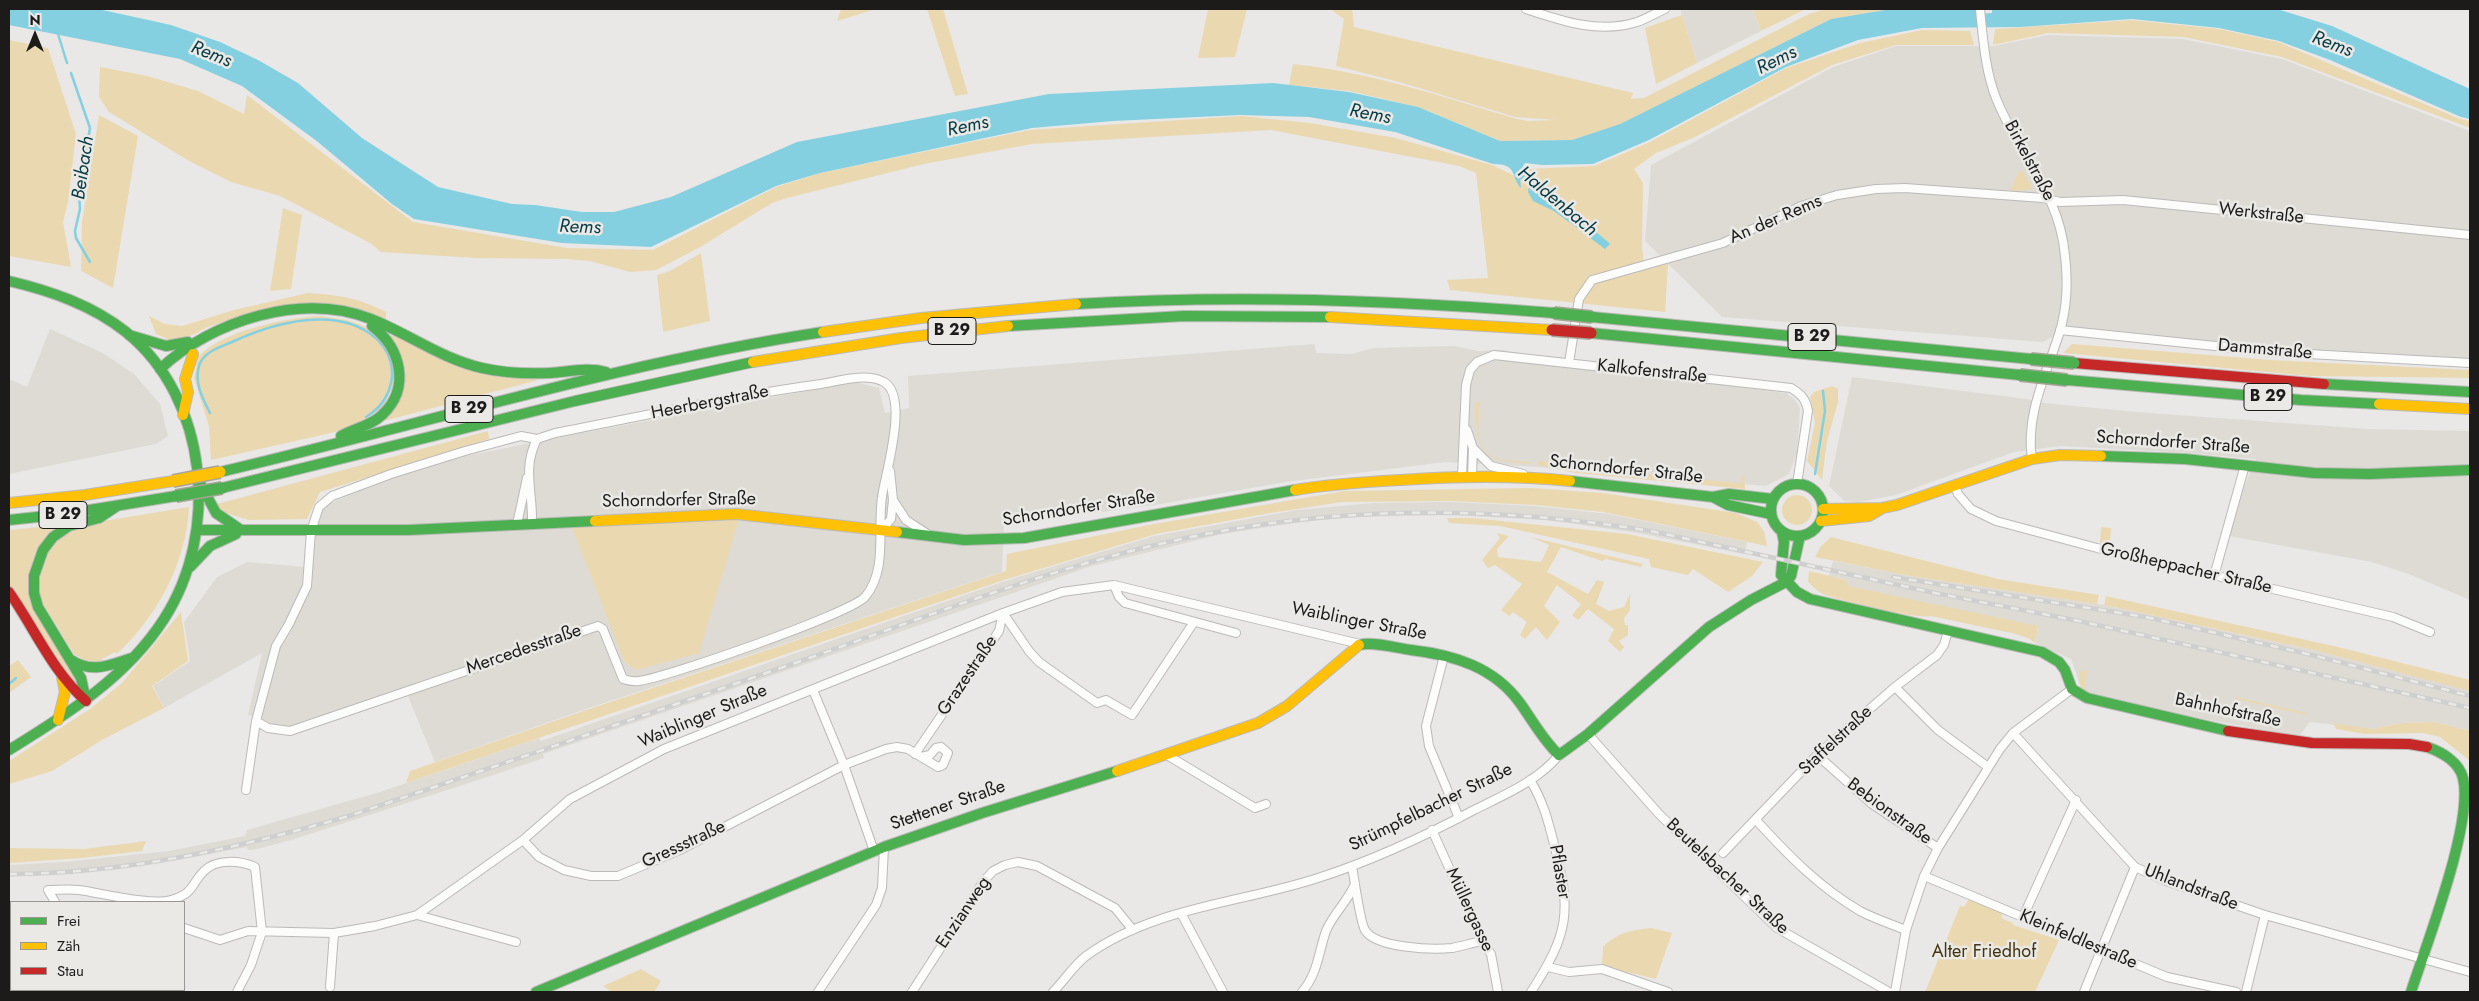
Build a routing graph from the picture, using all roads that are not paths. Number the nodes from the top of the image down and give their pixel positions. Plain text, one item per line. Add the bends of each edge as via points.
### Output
1 (1526, 9) edge
2 (1644, 9) edge
3 (1665, 9) edge
4 (1980, 9) edge
5 (1648, 17) junction
6 (2052, 200) junction
7 (2470, 235) edge
8 (9, 282) edge
9 (2060, 330) junction
10 (128, 335) junction
11 (201, 340) junction
12 (193, 354) junction
13 (2470, 363) edge
14 (1569, 364) junction
15 (160, 369) junction
16 (611, 373) junction
17 (2470, 392) edge
18 (2470, 409) edge
19 (183, 415) junction
20 (1466, 425) junction
21 (537, 439) junction
22 (328, 447) junction
23 (1473, 448) junction
24 (2032, 459) junction
25 (889, 464) junction
26 (2245, 465) junction
27 (2470, 470) edge
28 (528, 476) junction
29 (1467, 476) junction
30 (1535, 477) junction
31 (199, 480) junction
32 (1797, 484) junction
33 (1955, 486) junction
34 (1713, 497) junction
35 (1773, 499) junction
36 (893, 500) junction
37 (9, 503) edge
38 (117, 506) junction
39 (1882, 508) junction
40 (1823, 509) junction
41 (1771, 514) junction
42 (9, 520) edge
43 (1821, 521) junction
44 (532, 523) junction
45 (517, 524) junction
46 (197, 530) junction
47 (244, 531) junction
48 (311, 531) junction
49 (880, 532) junction
50 (1782, 532) junction
51 (1800, 536) junction
52 (933, 537) junction
53 (189, 567) junction
54 (2214, 576) junction
55 (1786, 582) junction
56 (1114, 585) junction
57 (9, 592) edge
58 (1003, 613) junction
59 (1194, 622) junction
60 (1948, 631) junction
61 (2430, 632) dead end
62 (1236, 633) dead end
63 (1360, 644) junction
64 (1444, 656) junction
65 (68, 658) junction
66 (132, 658) junction
67 (60, 671) junction
68 (1895, 687) junction
69 (2072, 689) junction
70 (813, 690) junction
71 (86, 701) junction
72 (58, 720) junction
73 (256, 721) junction
74 (2014, 733) junction
75 (1588, 734) junction
76 (926, 737) junction
77 (941, 747) junction
78 (9, 750) edge
79 (918, 755) junction
80 (1167, 755) junction
81 (1559, 755) junction
82 (1817, 755) junction
83 (844, 766) junction
84 (1988, 767) junction
85 (2467, 778) edge
86 (1530, 780) junction
87 (246, 790) dead end
88 (2076, 800) junction
89 (1266, 804) dead end
90 (1458, 818) junction
91 (1756, 820) junction
92 (1432, 830) junction
93 (523, 840) junction
94 (1938, 848) junction
95 (879, 849) junction
96 (1723, 853) dead end
97 (1352, 866) junction
98 (2135, 867) junction
99 (1924, 876) junction
100 (1355, 884) junction
101 (54, 901) edge
102 (169, 901) edge
103 (169, 901) edge
104 (1181, 913) junction
105 (417, 915) junction
106 (2264, 915) junction
107 (2023, 917) junction
108 (185, 928) edge
109 (1133, 930) junction
110 (1906, 930) junction
111 (262, 932) junction
112 (334, 933) junction
113 (1482, 941) junction
114 (516, 942) dead end
115 (2102, 951) junction
116 (2422, 957) junction
117 (1548, 967) junction
118 (2470, 972) edge
119 (330, 987) dead end
120 (237, 992) edge
121 (536, 992) edge
122 (818, 992) edge
123 (912, 992) edge
124 (1053, 992) edge
125 (1223, 992) edge
126 (1302, 992) edge
127 (1498, 992) edge
128 (1531, 992) edge
129 (1668, 992) edge
130 (1889, 992) edge
131 (1895, 992) edge
132 (2084, 992) edge
133 (2236, 992) edge
134 (2246, 992) edge
135 (2411, 992) edge

1 - 5 street via 1600,28 1618,27
2 - 5 street
3 - 5 street
4 - 6 street, Birkelstraße via 1988,68 1996,97
6 - 7 street, Werkstraße via 2123,200
6 - 9 street, Birkelstraße via 2063,236 2066,268 2065,308
6 - 14 street, An der Rems via 1905,188 1836,195 1801,206 1723,243 1592,280 1578,299
8 - 10 main road via 78,302
9 - 13 street, Dammstraße via 2273,352
9 - 24 street, Birkelstraße via 2033,416 2029,442
10 - 11 main road via 168,346
10 - 15 main road
11 - 15 main road via 171,357
11 - 16 main road via 246,322 290,310 320,308 372,320 480,368 535,373 593,368
12 - 15 main road
12 - 19 main road via 185,379 188,392
12 - 22 main road via 212,341 238,330 299,314 344,317 366,323 381,332 391,342 399,362 400,380 396,396 383,415 344,434
14 - 20 street, Kalkofenstraße via 1494,355 1477,362 1470,370 1466,385
14 - 32 street, Kalkofenstraße via 1791,388 1801,394 1808,411
15 - 19 main road via 171,385
16 - 17 main road, B 29, bridge via 852,328 973,312 1092,303 1305,299 1398,302 1592,316 2302,383
16 - 22 main road, B 29
18 - 38 main road, B 29, bridge via 2301,400 1591,333 1388,319 1239,315 1112,319 916,335 694,372 222,488
19 - 31 main road via 195,453
20 - 23 street, Kalkofenstraße
20 - 29 street, Kalkofenstraße
21 - 25 street, Heerbergstraße via 784,389 872,378 884,381 894,396 896,407
21 - 28 street via 530,454
21 - 48 street, Heerbergstraße via 521,436 465,451 332,496 319,507
22 - 37 main road, B 29, bridge via 173,481
23 - 29 street, Kalkofenstraße
23 - 30 street, Schorndorfer Straße via 1491,466
24 - 26 main road, Schorndorfer Straße via 2102,455
24 - 33 main road, Schorndorfer Straße
25 - 36 street, Heerbergstraße
25 - 49 street, Heerbergstraße via 881,498
26 - 27 main road, Schorndorfer Straße via 2314,473
26 - 54 street
28 - 44 street via 532,491
28 - 45 street
29 - 30 main road, Schorndorfer Straße
29 - 52 main road, Schorndorfer Straße via 1320,486 1024,538 964,540
30 - 34 main road, Schorndorfer Straße
31 - 46 main road
31 - 47 main road via 210,507 223,521
32 - 35 main road via 1783,488
32 - 40 main road via 1818,494
33 - 39 main road, Schorndorfer Straße
33 - 54 street, Großheppacher Straße via 1971,509 1996,521
34 - 35 main road, Schorndorfer Straße via 1729,494
34 - 41 main road, Schorndorfer Straße via 1728,505
35 - 41 main road
36 - 49 street, Heerbergstraße via 891,519
36 - 52 street via 906,520
38 - 42 main road, B 29
38 - 65 main road via 99,518 79,522 61,531 43,550 36,567 35,600
39 - 40 main road, Schorndorfer Straße
39 - 43 main road, Schorndorfer Straße via 1869,516
40 - 43 main road
41 - 50 main road
43 - 51 main road via 1812,531
44 - 45 main road, Schorndorfer Straße
44 - 49 main road, Schorndorfer Straße via 736,514
45 - 48 main road, Schorndorfer Straße
46 - 47 main road, Schorndorfer Straße
46 - 53 main road
47 - 48 main road, Schorndorfer Straße
47 - 53 main road via 206,547
48 - 73 street via 307,586 276,646
49 - 52 main road, Schorndorfer Straße
49 - 73 street, Mercedesstraße via 877,572 866,596 857,604 833,616 695,665 640,681 623,679 603,629 598,626 290,731 268,728
50 - 51 main road
50 - 55 main road via 1784,549 1780,570
51 - 55 main road via 1791,576
53 - 66 main road via 161,622
54 - 61 street, Großheppacher Straße via 2393,617
55 - 60 main road via 1810,599 1826,604
55 - 75 main road, Strümpfelbacher Straße via 1715,623
56 - 58 street, Waiblinger Straße via 1062,592
56 - 59 street via 1125,602
56 - 63 street, Waiblinger Straße
57 - 67 main road
58 - 59 street via 1039,662 1097,703 1106,700 1132,715
58 - 70 street, Waiblinger Straße
58 - 76 street, Grazestraße via 999,631
59 - 62 street
60 - 68 street, Staffelstraße via 1937,655
60 - 69 main road via 2054,656 2067,670
63 - 64 main road, Waiblinger Straße
63 - 80 main road, Stettener Straße via 1287,706 1258,723
64 - 81 main road, Waiblinger Straße via 1477,664 1501,681 1514,694 1548,746
64 - 90 street via 1426,726 1429,746
65 - 66 main road via 81,668 101,669
65 - 71 main road via 80,678
66 - 71 main road
67 - 71 main road via 75,693
67 - 72 main road via 65,692
68 - 82 street, Staffelstraße
68 - 84 street via 1938,730
69 - 74 street
69 - 85 main road, Bahnhofstraße via 2087,698 2288,741 2328,745 2419,745 2446,755
70 - 83 street
70 - 93 street, Waiblinger Straße via 664,749 570,799
71 - 72 main road
72 - 78 main road
73 - 87 street
74 - 84 street
74 - 88 street, Uhlandstraße
75 - 81 main road, Strümpfelbacher Straße
75 - 130 street, Beutelsbacher Straße via 1659,814 1777,928
76 - 77 street
76 - 79 street, Grazestraße
77 - 79 street via 930,755
77 - 79 street via 948,756 938,767
79 - 83 street via 897,747
80 - 89 street via 1255,808
80 - 95 main road, Stettener Straße
81 - 86 street, Strümpfelbacher Straße
82 - 91 street, Staffelstraße
82 - 94 street, Bebionstraße via 1872,804
83 - 93 street, Gressstraße via 680,850 618,876 591,876 564,870 539,857
83 - 95 street
84 - 94 street
85 - 116 main road, Bahnhofstraße via 2462,817
86 - 90 street, Strümpfelbacher Straße
86 - 117 street, Pflaster via 1547,815 1566,900 1565,918
88 - 98 street, Uhlandstraße
88 - 107 street
90 - 92 street, Strümpfelbacher Straße
91 - 96 street, Staffelstraße
91 - 110 street via 1789,857 1824,887 1862,911
92 - 97 street, Strümpfelbacher Straße
92 - 113 street, Müllergasse
93 - 105 street, Waiblinger Straße
94 - 99 street
95 - 121 main road, Stettener Straße
95 - 122 street via 882,888 876,905
97 - 100 street
97 - 104 street, Strümpfelbacher Straße via 1317,879
98 - 106 street, Uhlandstraße via 2166,882
98 - 115 street
99 - 107 street, Kleinfeldlestraße
99 - 110 street
100 - 113 street via 1364,929 1372,938 1420,948 1451,948
100 - 126 street via 1327,930 1313,979
101 - 102 street via 48,890 77,890 133,900
103 - 111 street via 191,891 205,870 213,865 240,861 255,867
104 - 109 street, Strümpfelbacher Straße
104 - 125 street
105 - 112 street, Waiblinger Straße
105 - 114 street
106 - 116 street, Uhlandstraße
106 - 134 street
107 - 115 street, Kleinfeldlestraße
108 - 111 street, Waiblinger Straße via 220,940 248,931
109 - 123 street, Enzianweg via 1115,908 1037,866 1018,862 1005,865 992,871 983,882
109 - 124 street, Strümpfelbacher Straße via 1085,956
110 - 131 street
111 - 112 street, Waiblinger Straße
111 - 120 street via 251,965
112 - 119 street
113 - 127 street, Müllergasse via 1491,954
115 - 132 street
115 - 133 street, Kleinfeldlestraße via 2167,977
116 - 118 street, Uhlandstraße
116 - 135 main road, Bahnhofstraße
117 - 128 street, Pflaster
117 - 129 street via 1575,972 1602,969

